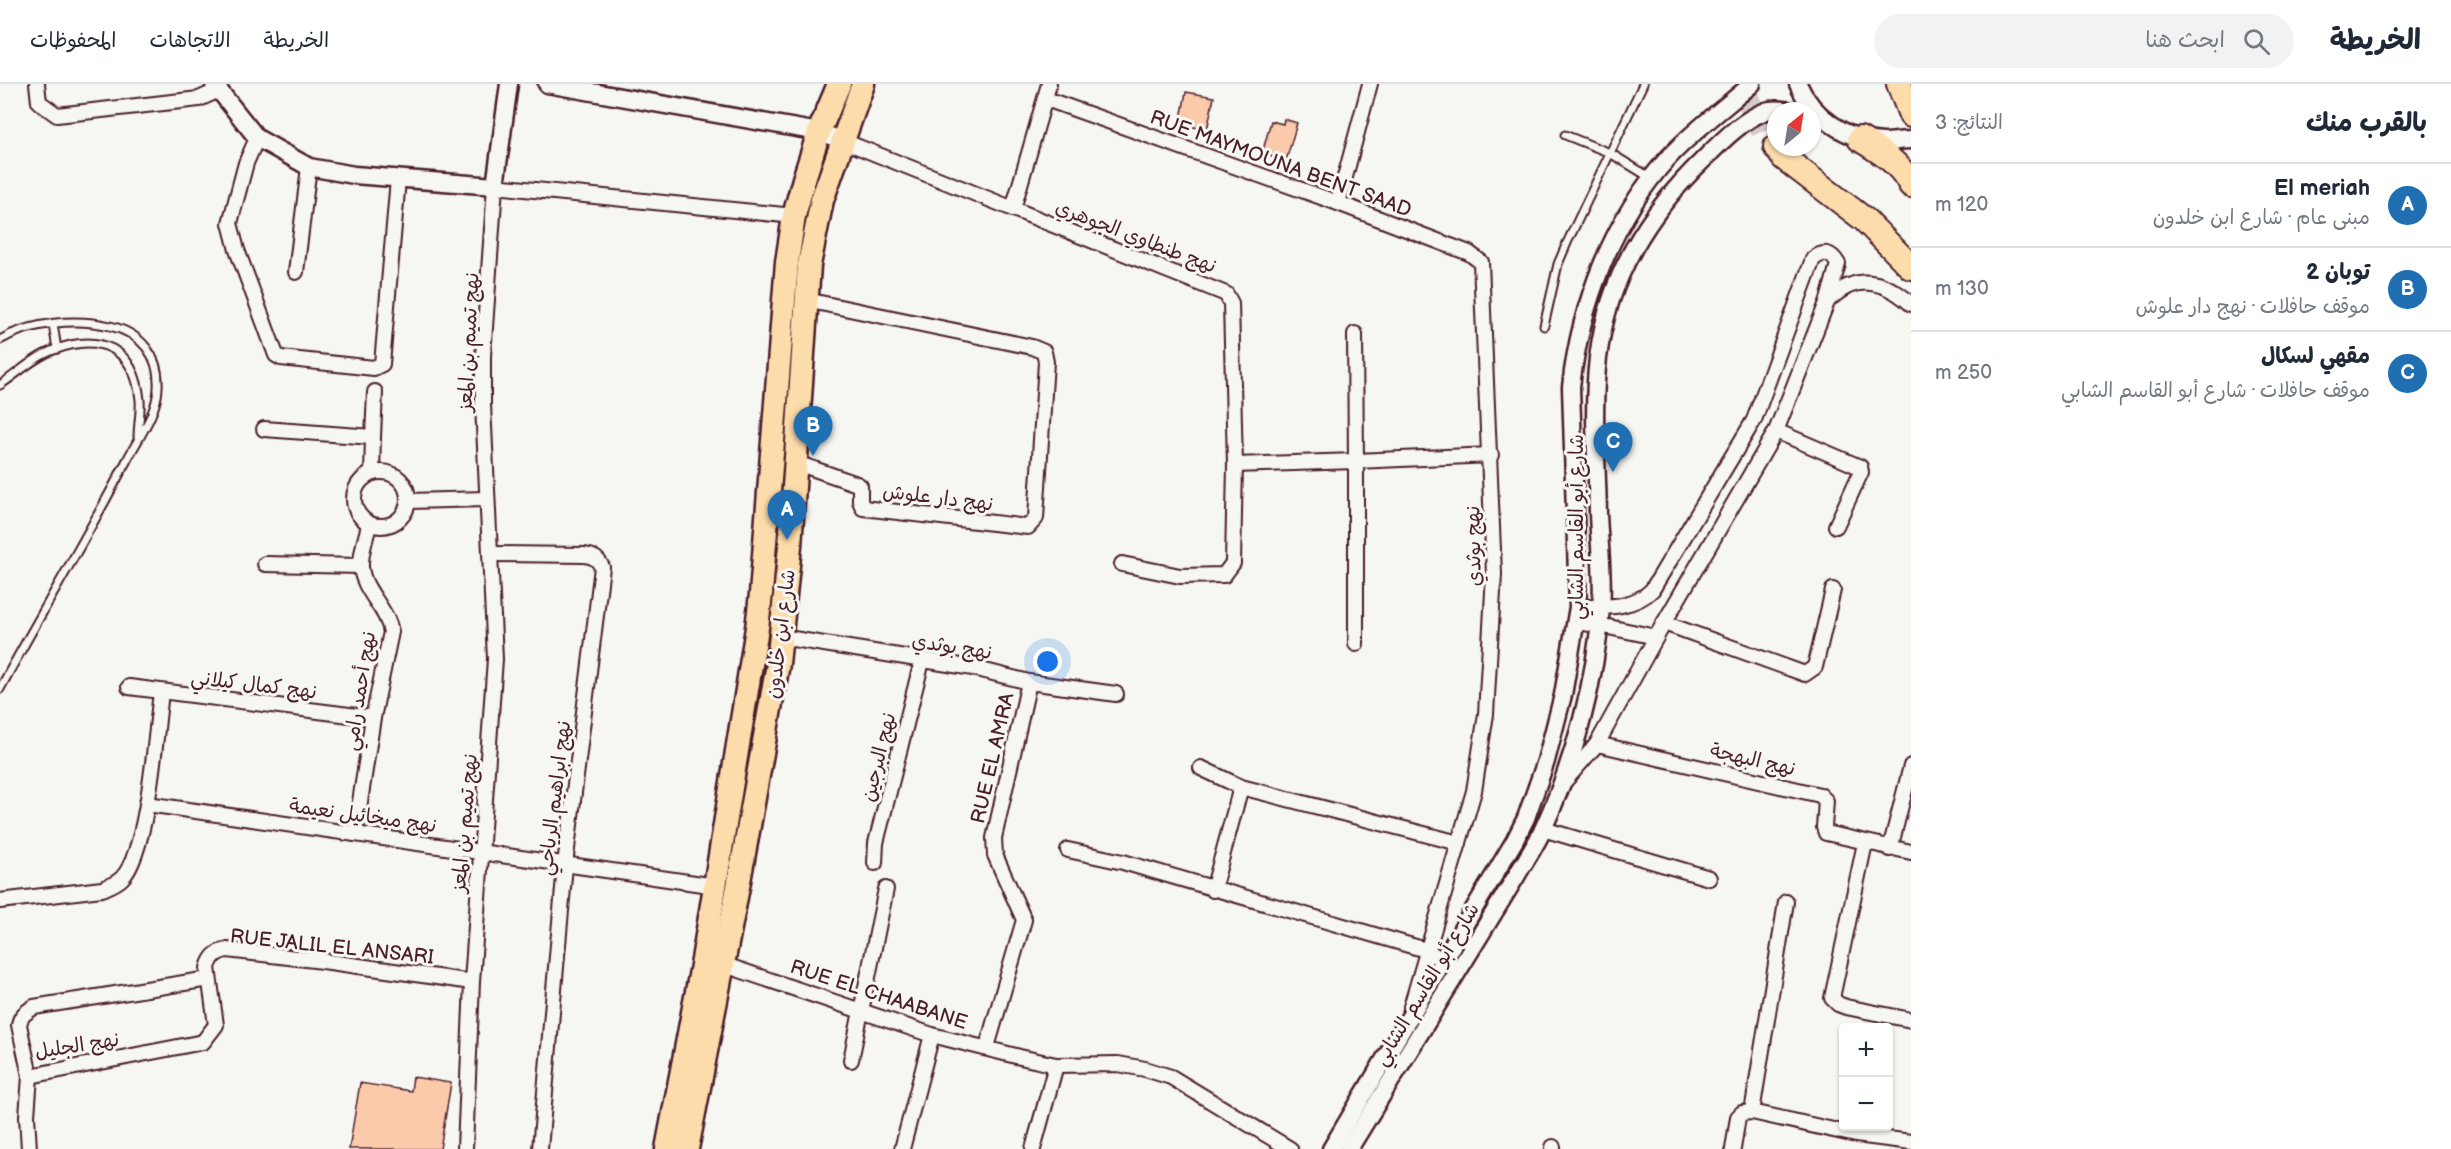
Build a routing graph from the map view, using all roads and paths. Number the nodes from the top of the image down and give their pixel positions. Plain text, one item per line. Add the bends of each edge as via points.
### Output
1 (37, 84) edge
2 (509, 84) edge
3 (548, 84) edge
4 (839, 84) edge
5 (862, 84) edge
6 (1049, 84) edge
7 (1370, 84) edge
8 (1643, 84) edge
9 (1752, 84) edge
10 (1798, 84) edge
11 (1899, 84) edge
12 (217, 87) edge
13 (1046, 99) junction
14 (1808, 102) edge
15 (1767, 111) edge
16 (1911, 115) edge
17 (1821, 117) edge
18 (819, 132) junction
19 (1565, 135) dead end
20 (257, 138) junction
21 (1860, 139) junction
22 (842, 140) junction
23 (1911, 140) edge
24 (1610, 153) junction
25 (1783, 156) edge
26 (309, 167) junction
27 (1652, 178) junction
28 (398, 179) junction
29 (1911, 185) edge
30 (495, 186) junction
31 (1338, 203) junction
32 (1012, 209) junction
33 (794, 216) junction
34 (1469, 253) joint
35 (1911, 267) edge
36 (296, 272) dead end
37 (806, 300) junction
38 (1828, 300) junction
39 (1911, 304) edge
40 (54, 324) junction
41 (1544, 326) dead end
42 (1355, 334) dead end
43 (0, 340) edge
44 (57, 349) junction
45 (0, 386) edge
46 (375, 392) dead end
47 (264, 429) dead end
48 (1776, 431) junction
49 (373, 437) junction
50 (138, 440) junction
51 (1491, 455) junction
52 (1356, 461) junction
53 (794, 462) junction
54 (1235, 465) junction
55 (372, 473) junction
56 (486, 500) junction
57 (409, 501) junction
58 (369, 525) junction
59 (1836, 525) dead end
60 (492, 554) junction
61 (265, 564) dead end
62 (1122, 564) dead end
63 (361, 566) junction
64 (1833, 590) dead end
65 (1602, 607) junction
66 (1577, 615) junction
67 (1664, 623) junction
68 (1599, 625) junction
69 (781, 637) junction
70 (1656, 637) junction
71 (1356, 644) dead end
72 (922, 661) junction
73 (1029, 682) junction
74 (129, 687) dead end
75 (0, 689) edge
76 (161, 692) junction
77 (1116, 694) dead end
78 (373, 718) junction
79 (1597, 744) junction
80 (1911, 766) edge
81 (1201, 768) dead end
82 (1562, 784) junction
83 (1241, 786) junction
84 (147, 804) junction
85 (1543, 829) junction
86 (355, 834) junction
87 (1459, 843) junction
88 (1865, 843) junction
89 (1890, 849) junction
90 (1068, 850) dead end
91 (480, 852) junction
92 (1911, 852) edge
93 (874, 863) dead end
94 (565, 865) junction
95 (1709, 878) dead end
96 (716, 886) junction
97 (886, 889) dead end
98 (1213, 890) junction
99 (0, 901) edge
100 (1786, 902) dead end
101 (1426, 950) junction
102 (1444, 961) junction
103 (723, 964) junction
104 (1459, 970) junction
105 (209, 979) junction
106 (471, 982) junction
107 (862, 1010) junction
108 (1911, 1020) edge
109 (1407, 1023) junction
110 (932, 1035) junction
111 (987, 1047) junction
112 (852, 1060) dead end
113 (1056, 1065) junction
114 (30, 1076) junction
115 (1752, 1112) junction
116 (1856, 1135) junction
117 (1911, 1142) edge
118 (29, 1149) edge
119 (465, 1149) edge
120 (540, 1149) edge
121 (667, 1149) edge
122 (687, 1149) edge
123 (902, 1149) edge
124 (1033, 1149) edge
125 (1290, 1149) edge
126 (1331, 1149) edge
127 (1350, 1149) edge
128 (1733, 1149) edge
129 (1855, 1149) edge

1 - 12 street via 39,102 57,115 199,99
2 - 30 street
3 - 18 street
4 - 18 highway, شارع ابن خلدون
5 - 22 highway, شارع ابن خلدون
6 - 13 street
7 - 31 street
8 - 24 lane
9 - 27 street, شارع أبو القاسم الشابي via 1687,139
10 - 14 street
11 - 16 highway
12 - 20 street
13 - 31 street, RUE MAYMOUNA BENT SAAD
13 - 32 street
15 - 65 street, شارع أبو القاسم الشابي via 1721,142 1676,186 1637,240 1608,311 1596,384
17 - 21 street
18 - 22 street
18 - 33 highway, شارع ابن خلدون
19 - 24 lane
20 - 26 street
20 - 28 street via 246,163 230,224 276,356 280,358 374,368 382,364
21 - 23 street
21 - 29 highway via 1892,160
22 - 32 street, نهج طنطاوي الجوهري
22 - 37 highway, شارع ابن خلدون via 814,234
24 - 27 lane
24 - 41 lane via 1558,264
25 - 35 highway via 1865,220
26 - 28 street
26 - 36 street
27 - 66 street, شارع أبو القاسم الشابي via 1605,256 1574,358 1571,387
28 - 30 street
30 - 33 street
30 - 56 street, نهج تميم بن المعز via 483,356
31 - 34 street, RUE MAYMOUNA BENT SAAD
32 - 54 street, نهج طنطاوي الجوهري via 1229,297
33 - 96 highway, شارع ابن خلدون via 783,298 761,594
34 - 51 street, نهج بوثدي via 1481,262
37 - 53 highway, شارع ابن خلدون
37 - 53 street, نهج دار علوش via 1044,352 1036,518 1028,527 863,508 860,486
38 - 39 street via 1849,285 1864,282 1898,291
38 - 48 street
38 - 65 street via 1838,264 1827,253 1813,259 1755,420 1652,590 1634,602
40 - 43 lane
40 - 44 lane
40 - 50 lane via 93,322 124,329 141,339 156,366 158,391
42 - 52 street
44 - 45 lane
44 - 50 lane via 85,342 105,344 120,352 135,375 140,401
46 - 49 street
47 - 49 street
48 - 59 street via 1860,467
48 - 67 street
49 - 55 street
50 - 75 lane
51 - 52 street
51 - 87 street, نهج بوثدي via 1494,574 1486,714 1474,791
52 - 54 street
52 - 71 street
53 - 69 highway, شارع ابن خلدون
54 - 62 street via 1233,563 1224,575 1180,576
55 - 57 street via 393,474 407,490
55 - 58 street via 362,479 353,498 355,508
56 - 57 street
56 - 60 street, نهج تميم بن المعز
57 - 58 street via 400,520 380,527
58 - 63 street
60 - 91 street, نهج تميم بن المعز via 495,658
60 - 94 street, نهج ابراهيم الرياحي via 584,555 592,556 602,567
61 - 63 street
63 - 78 street, نهج أحمد رامي via 364,580 391,632
64 - 67 street via 1815,667 1805,674
65 - 66 street
65 - 68 street, شارع أبو القاسم الشابي
66 - 68 street
66 - 102 street, شارع أبو القاسم الشابي via 1563,695 1526,818
67 - 70 street
68 - 70 street
68 - 82 street, شارع أبو القاسم الشابي via 1589,690
69 - 72 street, نهج بوثدي
69 - 103 highway, شارع ابن خلدون
70 - 79 street
72 - 73 street, نهج بوثدي via 1000,673
72 - 93 street, نهج البرجين
73 - 77 street, نهج بوثدي
73 - 111 street, RUE EL AMRA via 993,838 995,855 1024,920
74 - 76 street, نهج كمال كيلاني
76 - 78 street, نهج كمال كيلاني
76 - 84 street
78 - 86 street, نهج أحمد رامي
79 - 82 street
79 - 88 street, نهج البهجة via 1820,795 1826,801 1826,833
80 - 89 street
81 - 83 street
82 - 85 street, شارع أبو القاسم الشابي
83 - 87 street
83 - 98 street
84 - 86 street, نهج ميخائيل نعيمة
84 - 99 street via 133,858 123,878 115,884 102,889
85 - 95 street
85 - 104 street, شارع أبو القاسم الشابي
86 - 91 street, نهج ميخائيل نعيمة
87 - 101 street, نهج بوثدي
88 - 89 street
88 - 108 street via 1832,998 1846,1007
89 - 92 street
90 - 98 street via 1123,862
91 - 94 street, نهج ميخائيل نعيمة
91 - 106 street, نهج تميم بن المعز
94 - 96 street, نهج ميخائيل نعيمة
94 - 120 street, نهج ابراهيم الرياحي
96 - 121 highway, شارع ابن خلدون
97 - 107 street
98 - 101 street
100 - 115 street
101 - 102 street
101 - 109 street, نهج بوثدي
102 - 104 street
102 - 109 street, شارع أبو القاسم الشابي
103 - 107 street, RUE EL CHAABANE
103 - 122 highway, شارع ابن خلدون
104 - 127 street, شارع أبو القاسم الشابي
105 - 106 street, RUE JALIL EL ANSARI via 210,961 227,950
105 - 114 street, نهج الجليل via 216,1025 203,1042
105 - 114 street, نهج الجليل via 28,1010 19,1025
106 - 119 street, نهج تميم بن المعز
107 - 110 street, RUE EL CHAABANE
107 - 112 street
109 - 126 street, شارع أبو القاسم الشابي
110 - 111 street, RUE EL CHAABANE
110 - 123 street
111 - 113 street, RUE EL CHAABANE
113 - 124 street
113 - 125 street, RUE EL CHAABANE via 1118,1064 1171,1077
114 - 118 street
115 - 116 street
115 - 128 street via 1738,1117
116 - 117 street
116 - 129 street

